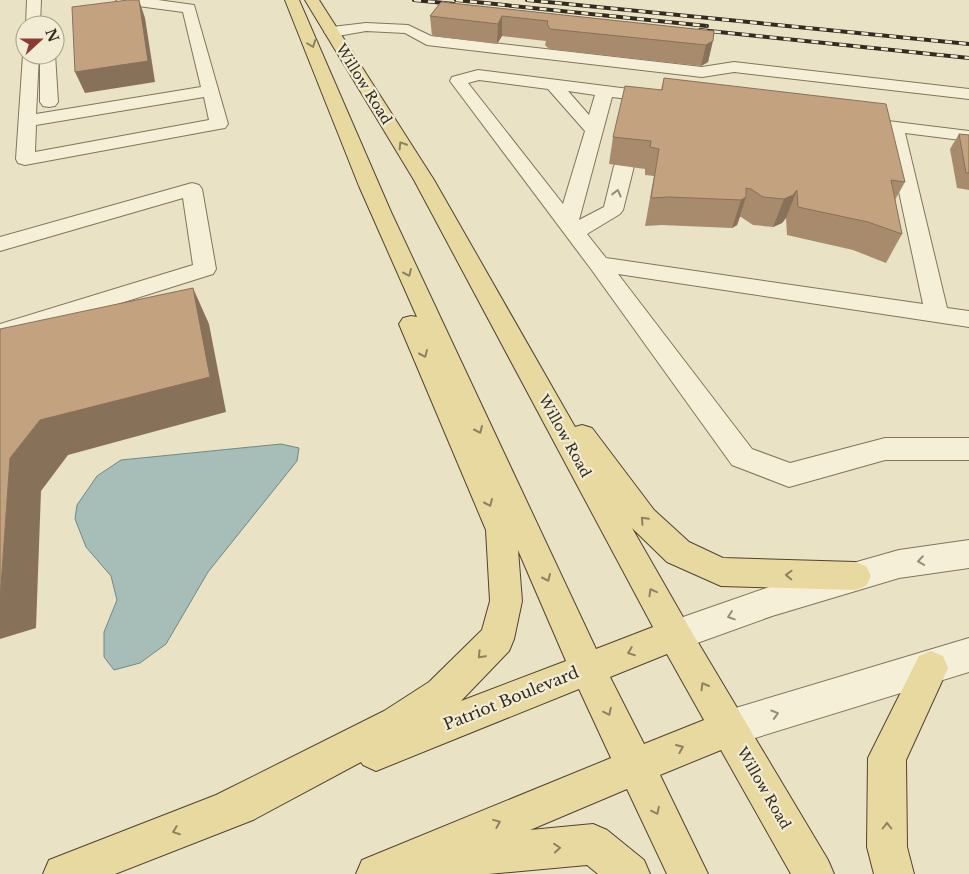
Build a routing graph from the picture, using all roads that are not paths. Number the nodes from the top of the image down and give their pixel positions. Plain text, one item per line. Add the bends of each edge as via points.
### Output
1 (34, 0) edge
2 (122, 0) edge
3 (292, 0) edge
4 (312, 0) edge
5 (33, 15) edge
6 (332, 32) junction
7 (30, 65) edge
8 (48, 65) edge
9 (552, 83) junction
10 (605, 90) junction
11 (210, 91) junction
12 (969, 94) edge
13 (640, 95) junction
14 (679, 100) edge
15 (149, 101) junction
16 (49, 102) dead end
17 (636, 115) edge
18 (836, 119) edge
19 (27, 121) junction
20 (894, 127) junction
21 (594, 131) junction
22 (154, 136) junction
23 (969, 136) edge
24 (624, 166) edge
25 (364, 176) junction
26 (424, 180) junction
27 (571, 228) junction
28 (0, 244) edge
29 (599, 264) junction
30 (937, 314) junction
31 (969, 319) edge
32 (0, 333) edge
33 (969, 449) edge
34 (969, 554) edge
35 (856, 576) junction
36 (676, 635) junction
37 (969, 655) edge
38 (587, 668) junction
39 (931, 668) junction
40 (729, 728) junction
41 (634, 767) junction
42 (222, 813) junction
43 (390, 868) edge
44 (63, 874) edge
45 (630, 874) edge
46 (688, 874) edge
47 (814, 874) edge
48 (894, 874) edge

1 - 5 street
2 - 11 street via 189,8
3 -> 25 main road, Willow Road
4 - 6 main road, Willow Road
6 - 12 street via 366,27 408,29 427,40 702,72 734,67
26 -> 6 main road, Willow Road
7 - 19 street
8 - 16 street
9 - 10 street
9 - 21 street
9 - 27 street via 478,75 458,81
10 - 13 street
10 - 21 street
11 - 15 street
11 - 22 street via 219,124
13 - 14 street
13 - 17 street
15 - 19 street
15 - 22 street
18 - 20 street
19 - 22 street via 25,159
20 - 23 street
20 - 30 street
21 - 27 street
27 -> 24 street via 613,210
25 -> 38 main road, Willow Road
25 -> 42 main road via 387,271 501,530 506,601 497,639 442,695 397,724
35 -> 26 main road via 720,572 678,552 642,519 572,422 465,234
36 -> 26 main road, Willow Road
27 - 29 street
28 - 32 street via 192,189 205,269
29 - 30 street
29 - 33 street via 742,457 789,475 885,449
30 - 31 street
34 -> 35 street, Patriot Boulevard via 899,564
35 -> 36 street, Patriot Boulevard
36 -> 38 main road, Patriot Boulevard
40 -> 36 main road, Willow Road
37 - 39 street
38 -> 41 main road, Willow Road
38 - 42 main road, Patriot Boulevard
40 -> 39 street
48 -> 39 main road via 886,847 886,758
41 -> 40 main road
40 - 47 main road, Willow Road
43 -> 41 main road
41 -> 46 main road, Willow Road
42 -> 44 main road, Patriot Boulevard
43 -> 45 main road via 593,844

